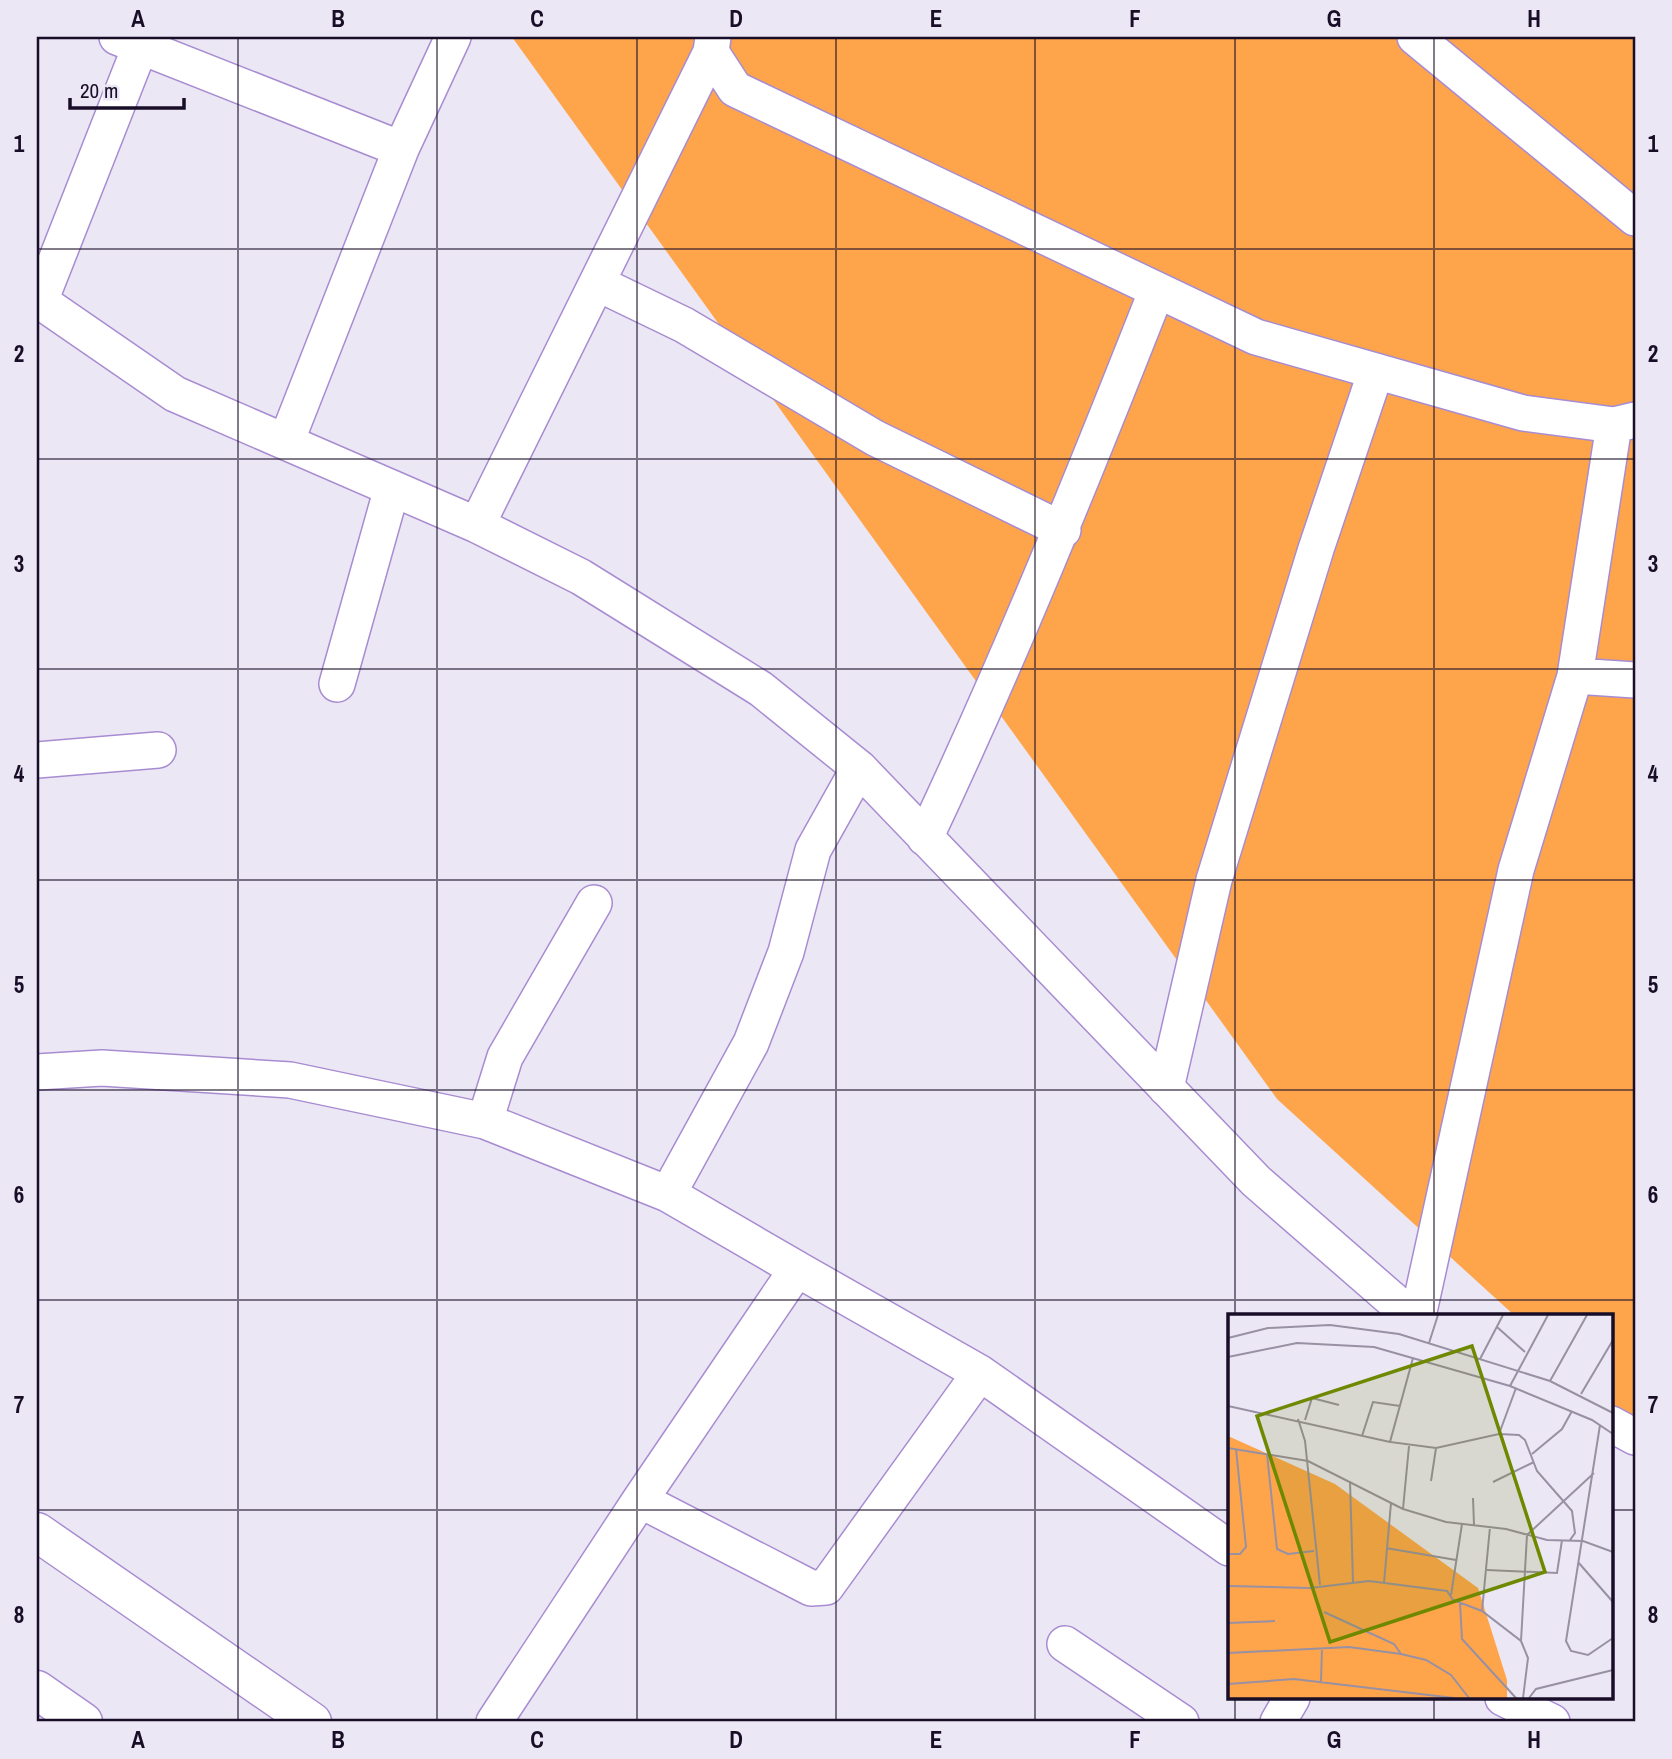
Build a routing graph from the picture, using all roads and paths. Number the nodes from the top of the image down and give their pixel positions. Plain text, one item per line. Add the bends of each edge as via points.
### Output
1 (453, 37) edge
2 (1415, 37) edge
3 (134, 40) edge
4 (712, 44) edge
5 (401, 149) junction
6 (1635, 218) edge
7 (597, 283) junction
8 (1157, 290) junction
9 (38, 301) edge
10 (1376, 371) junction
11 (1624, 423) edge
12 (286, 442) junction
13 (392, 488) junction
14 (477, 525) junction
15 (1063, 530) junction
16 (1575, 676) junction
17 (1635, 680) edge
18 (337, 684) dead end
19 (158, 750) dead end
20 (37, 760) edge
21 (859, 768) junction
22 (925, 838) junction
23 (594, 903) dead end
24 (37, 1072) edge
25 (1166, 1088) junction
26 (485, 1121) junction
27 (668, 1195) junction
28 (797, 1269) junction
29 (1409, 1314) edge
30 (1418, 1314) edge
31 (980, 1373) junction
32 (1612, 1425) edge
33 (1635, 1437) edge
34 (640, 1500) junction
35 (37, 1532) edge
36 (1228, 1548) edge
37 (1065, 1644) dead end
38 (37, 1690) edge
39 (1291, 1700) edge
40 (1507, 1700) edge
41 (83, 1722) edge
42 (312, 1722) edge
43 (494, 1722) edge
44 (1181, 1722) edge
45 (1278, 1722) edge
46 (1552, 1722) edge

1 - 5 street
2 - 6 street
3 - 5 street
3 - 9 street
4 - 7 street
4 - 8 street via 735,89
5 - 12 street
7 - 14 street
7 - 15 street via 684,325 875,438
8 - 10 street via 1256,337
8 - 15 street
9 - 12 street via 175,394
10 - 11 street via 1523,413
10 - 25 street via 1214,880
11 - 16 street
12 - 13 street
13 - 14 street
13 - 18 street
14 - 21 street via 581,577 761,689
15 - 22 street
16 - 17 street
16 - 30 street via 1516,870
19 - 20 street
21 - 22 street
21 - 27 street via 813,850 786,952 751,1043
22 - 25 street
23 - 26 street via 505,1057
24 - 26 street via 102,1068 290,1080
25 - 29 street via 1256,1181
26 - 27 street
27 - 28 street
28 - 31 street
28 - 34 street
31 - 34 street via 826,1587 811,1588
31 - 36 street
32 - 33 street
34 - 43 street
35 - 42 main road
37 - 44 street
38 - 41 main road
39 - 45 street
40 - 46 street

